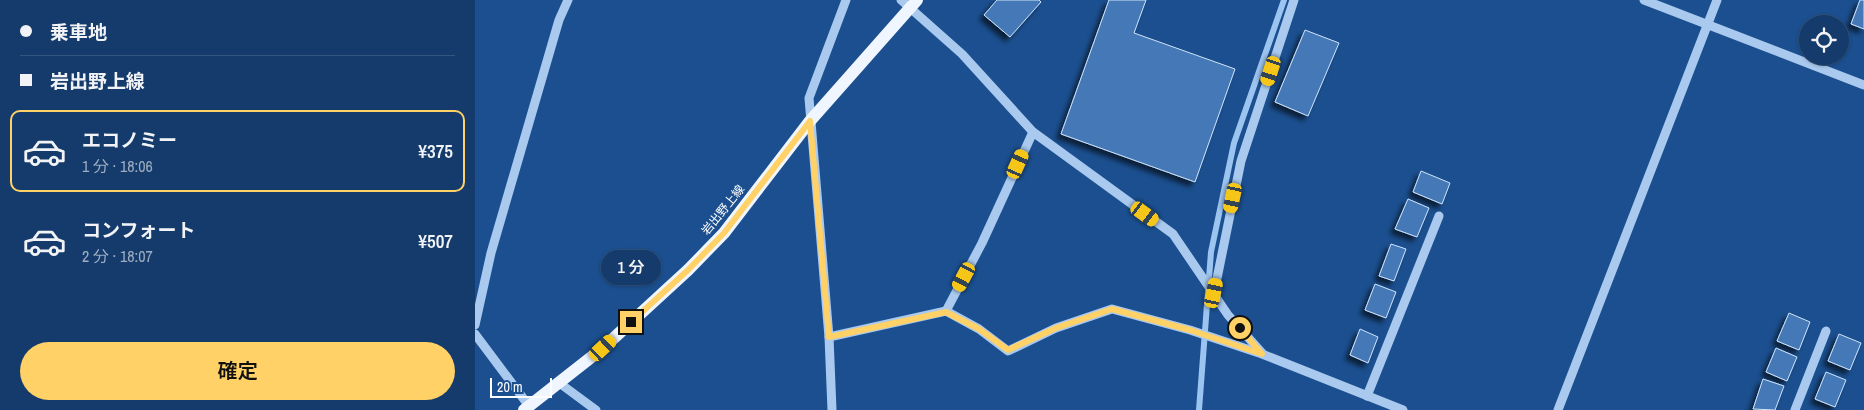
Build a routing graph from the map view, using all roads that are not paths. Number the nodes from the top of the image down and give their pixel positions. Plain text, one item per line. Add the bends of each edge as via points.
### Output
1 (568, 0) edge
2 (846, 0) edge
3 (1294, 0) edge
4 (1644, 0) edge
5 (1717, 0) edge
6 (909, 2) edge
7 (1707, 24) junction
8 (1864, 86) edge
9 (810, 121) junction
10 (1033, 132) junction
11 (1439, 216) dead end
12 (1214, 293) junction
13 (946, 312) junction
14 (475, 325) edge
15 (1826, 330) dead end
16 (475, 334) edge
17 (829, 337) junction
18 (1262, 354) junction
19 (558, 382) junction
20 (1367, 396) junction
21 (526, 408) edge
22 (596, 410) edge
23 (832, 410) edge
24 (1403, 410) edge
25 (1557, 410) edge
26 (1795, 410) edge

1 - 14 street via 559,20 491,253
2 - 9 street via 809,98
3 - 12 street via 1241,161
4 - 7 street
5 - 7 street
6 - 9 main road, 岩出野上線
6 - 10 street
7 - 8 street
7 - 25 street
9 - 17 street
9 - 19 main road, 岩出野上線 via 724,233 603,348
10 - 12 street via 1173,234
10 - 13 street via 983,243
11 - 20 street
12 - 18 street via 1228,315
13 - 17 street
13 - 18 street via 979,329 1008,350 1056,328 1112,309
15 - 26 street
16 - 21 street
17 - 23 street
18 - 20 street
19 - 21 main road, 岩出野上線
19 - 22 street
20 - 24 street

